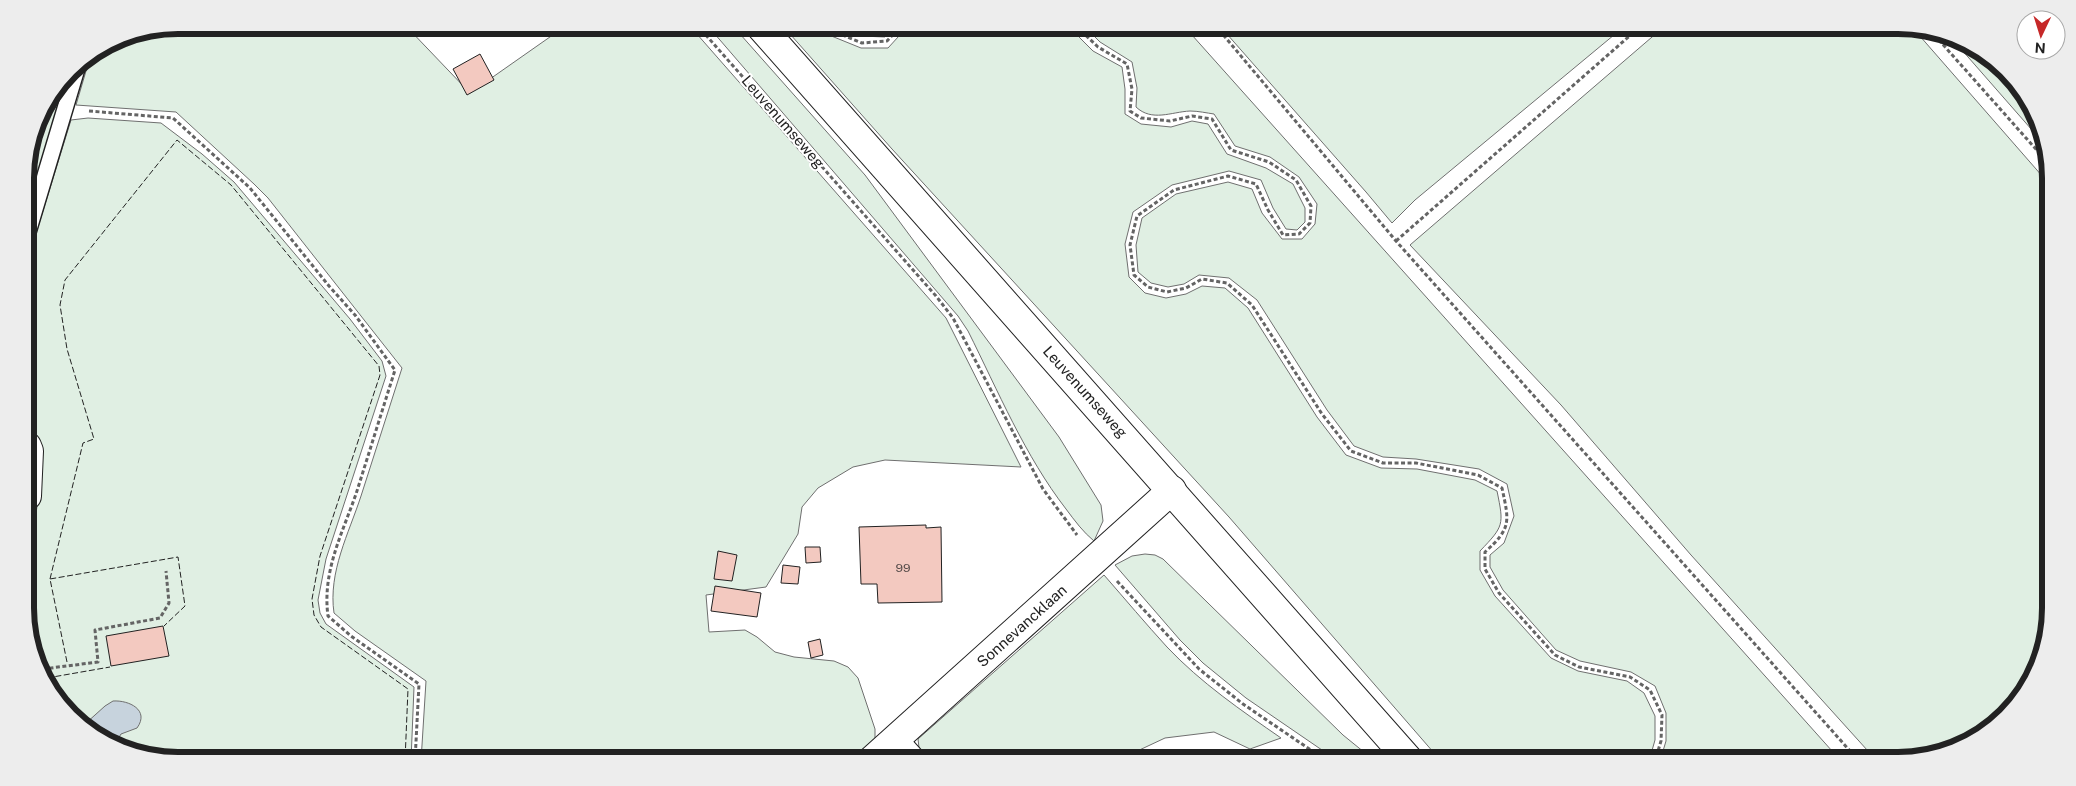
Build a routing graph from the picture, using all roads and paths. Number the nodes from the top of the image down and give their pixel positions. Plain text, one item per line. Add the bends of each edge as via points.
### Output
1 (705, 34) edge
2 (767, 34) edge
3 (838, 34) edge
4 (894, 34) edge
5 (1084, 34) edge
6 (1223, 34) edge
7 (1632, 34) edge
8 (1939, 40) edge
9 (75, 77) edge
10 (67, 105) junction
11 (2040, 152) edge
12 (34, 213) edge
13 (1396, 241) junction
14 (1172, 490) junction
15 (1097, 559) junction
16 (166, 571) dead end
17 (47, 668) edge
18 (894, 741) junction
19 (415, 752) edge
20 (881, 752) edge
21 (904, 752) edge
22 (1314, 752) edge
23 (1402, 752) edge
24 (1658, 752) edge
25 (1851, 752) edge

1 - 15 path, Leuvenumseweg via 953,318 1043,489
2 - 14 main road, Leuvenumseweg
3 - 4 path via 862,43 887,41
5 - 24 path via 1098,47 1127,64 1132,89 1130,111 1141,118 1170,121 1192,116 1212,119 1230,150 1269,162 1296,180 1312,206 1310,223 1299,234 1284,235 1256,184 1228,176 1174,190 1137,216 1130,245 1134,275 1148,287 1167,292 1186,288 1202,279 1227,283 1252,305 1322,414 1351,451 1384,463 1416,464 1478,475 1502,488 1508,517 1501,538 1485,552 1485,569 1499,593 1555,655 1579,667 1630,677 1650,690 1662,715
6 - 13 path
7 - 13 path
8 - 11 path
9 - 10 lane
10 - 12 lane
10 - 19 path via 87,111 173,118 250,188 355,314 395,370 332,561 326,597 328,616 419,684
13 - 25 path
14 - 15 main road, Sonnevancklaan
14 - 23 main road, Leuvenumseweg
15 - 18 main road, Sonnevancklaan
15 - 22 path, Leuvenumseweg via 1199,669
16 - 17 path via 169,604 160,618 95,630 98,662
18 - 20 main road, Sonnevancklaan
18 - 21 main road

